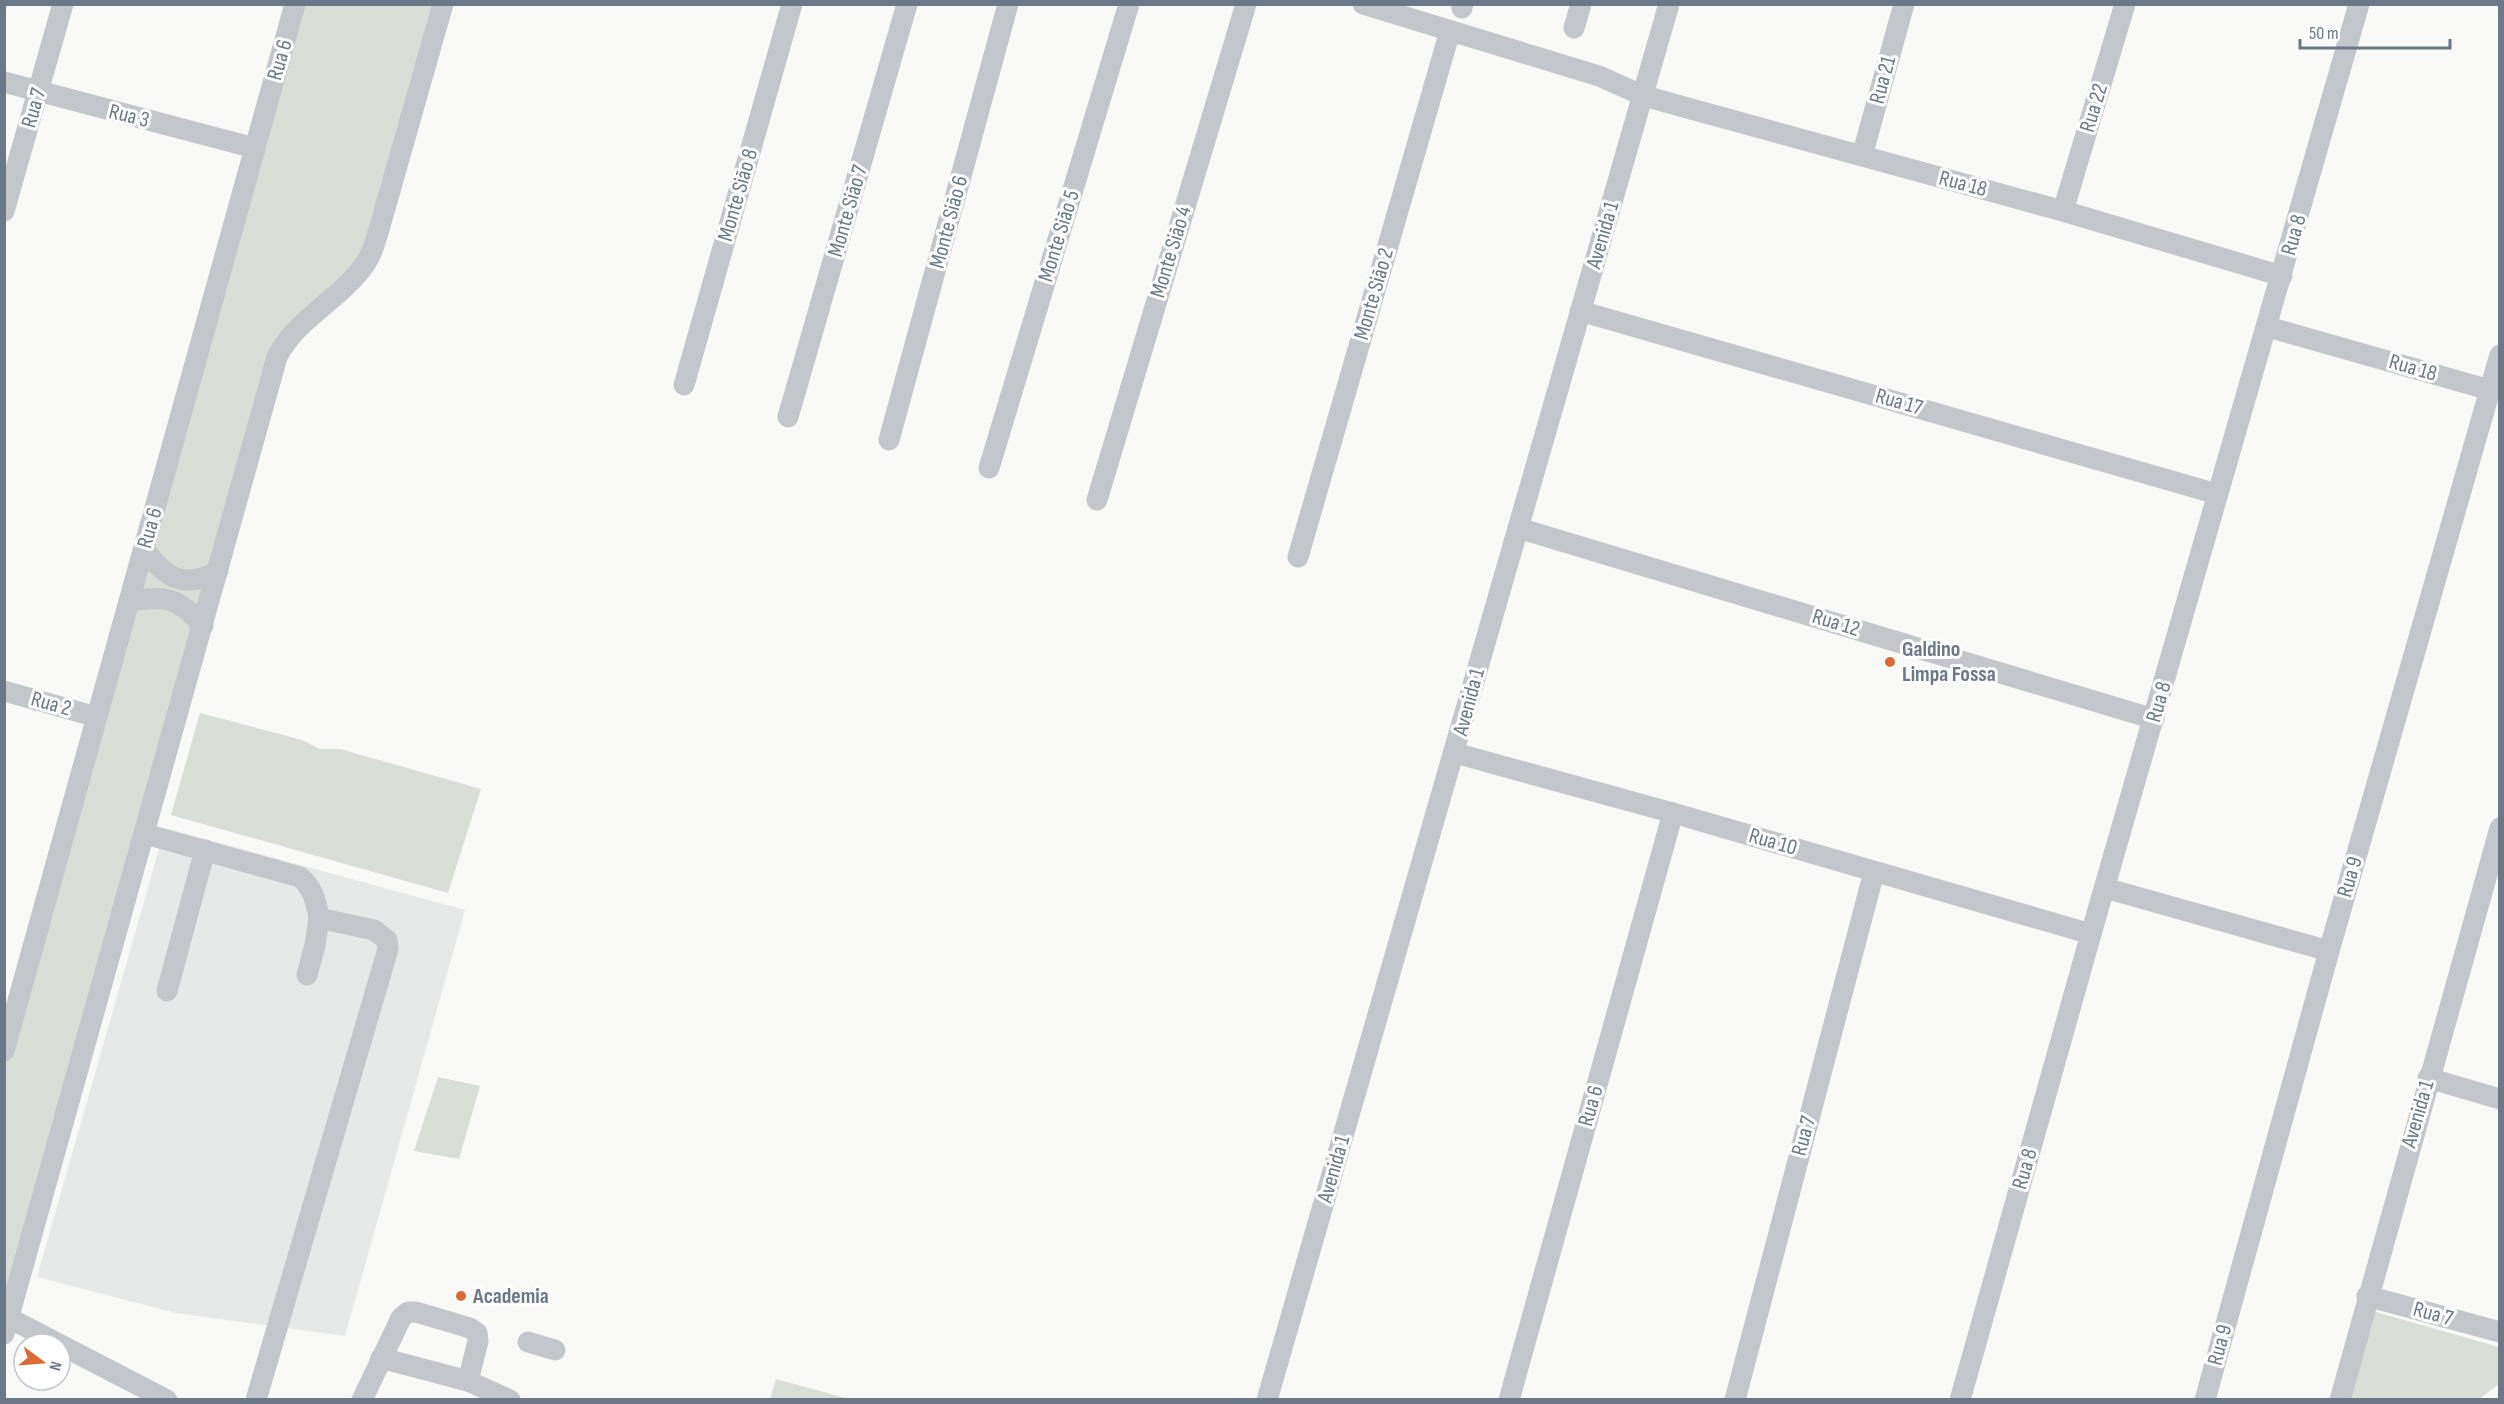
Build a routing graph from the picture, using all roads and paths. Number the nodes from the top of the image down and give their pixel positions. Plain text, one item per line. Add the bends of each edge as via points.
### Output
1 (63, 4) edge
2 (295, 4) edge
3 (443, 4) edge
4 (792, 4) edge
5 (908, 4) edge
6 (1008, 4) edge
7 (1129, 4) edge
8 (1246, 4) edge
9 (1363, 4) edge
10 (1581, 4) edge
11 (1669, 4) edge
12 (1904, 4) edge
13 (2126, 4) edge
14 (2359, 4) edge
15 (1574, 28) dead end
16 (1450, 31) junction
17 (4, 82) edge
18 (38, 92) junction
19 (1644, 96) junction
20 (255, 147) junction
21 (1862, 156) junction
22 (4, 211) edge
23 (2063, 211) junction
24 (2282, 276) junction
25 (1580, 310) junction
26 (2268, 327) junction
27 (2499, 355) edge
28 (684, 385) dead end
29 (2490, 390) junction
30 (788, 417) dead end
31 (889, 440) dead end
32 (989, 468) dead end
33 (2217, 494) junction
34 (1097, 500) dead end
35 (1518, 528) junction
36 (144, 549) junction
37 (1298, 557) dead end
38 (218, 571) junction
39 (129, 602) junction
40 (203, 626) junction
41 (4, 691) edge
42 (97, 717) junction
43 (2154, 719) junction
44 (1455, 753) junction
45 (1673, 813) junction
46 (2499, 828) edge
47 (145, 834) junction
48 (205, 850) junction
49 (2495, 860) edge
50 (1874, 872) junction
51 (2105, 888) junction
52 (319, 918) junction
53 (2091, 934) junction
54 (2329, 951) junction
55 (307, 975) dead end
56 (167, 990) dead end
57 (4, 1051) edge
58 (2428, 1078) junction
59 (2499, 1099) edge
60 (2367, 1296) junction
61 (7, 1326) edge
62 (2499, 1332) edge
63 (528, 1342) dead end
64 (555, 1350) dead end
65 (381, 1358) junction
66 (468, 1381) junction
67 (167, 1400) edge
68 (256, 1400) edge
69 (362, 1400) edge
70 (510, 1400) edge
71 (1267, 1400) edge
72 (1509, 1400) edge
73 (1735, 1400) edge
74 (1960, 1400) edge
75 (2205, 1400) edge
76 (2340, 1400) edge

1 - 18 street, Rua 7
2 - 20 street, Rua 6
3 - 38 street via 371,253 361,270 288,340 277,357
4 - 28 street, Monte Sião 8
5 - 30 street, Monte Sião 7
6 - 31 street, Monte Sião 6
7 - 32 street, Monte Sião 5
8 - 34 street, Monte Sião 4
9 - 16 street, Rua 18
10 - 15 street
11 - 19 street, Avenida 1
12 - 21 street, Rua 21
13 - 23 street, Rua 22
14 - 24 street, Rua 8
16 - 19 street, Rua 18 via 1599,76
16 - 37 street, Monte Sião 2
17 - 18 street, Rua 3
18 - 20 street, Rua 3
18 - 22 street, Rua 7
19 - 21 street, Rua 18
19 - 25 street, Avenida 1
20 - 36 street, Rua 6
21 - 23 street, Rua 18
23 - 24 street, Rua 18
24 - 26 street, Rua 8
25 - 33 street, Rua 17
25 - 35 street, Avenida 1
26 - 29 street, Rua 18
26 - 33 street, Rua 8
27 - 29 street, Rua 9
29 - 54 street, Rua 9
33 - 43 street, Rua 8
35 - 43 street, Rua 12
35 - 44 street, Avenida 1
36 - 38 street via 160,570 180,579 200,579
36 - 39 street, Rua 6
38 - 40 street
39 - 40 street via 165,598 185,607
39 - 42 street, Rua 6
40 - 47 street
41 - 42 street, Rua 2
42 - 57 street, Rua 6
43 - 51 street, Rua 8
44 - 45 street, Rua 10
44 - 71 street, Avenida 1
45 - 50 street, Rua 10
45 - 72 street, Rua 6
46 - 49 street, Avenida 1
47 - 48 street
47 - 61 street
48 - 52 street via 300,877 309,884
48 - 56 street
49 - 58 street, Avenida 1
50 - 53 street, Rua 10
50 - 73 street, Rua 7
51 - 53 street, Rua 8
51 - 54 street
52 - 55 street
52 - 68 street via 374,930 387,940 388,949
53 - 74 street, Rua 8
54 - 75 street, Rua 9
58 - 59 street
58 - 60 street, Avenida 1
60 - 62 street, Rua 7
60 - 76 street, Avenida 1
61 - 67 street
63 - 64 street
65 - 66 street
65 - 66 street via 404,1315 416,1312 477,1333
65 - 69 street
66 - 70 street

